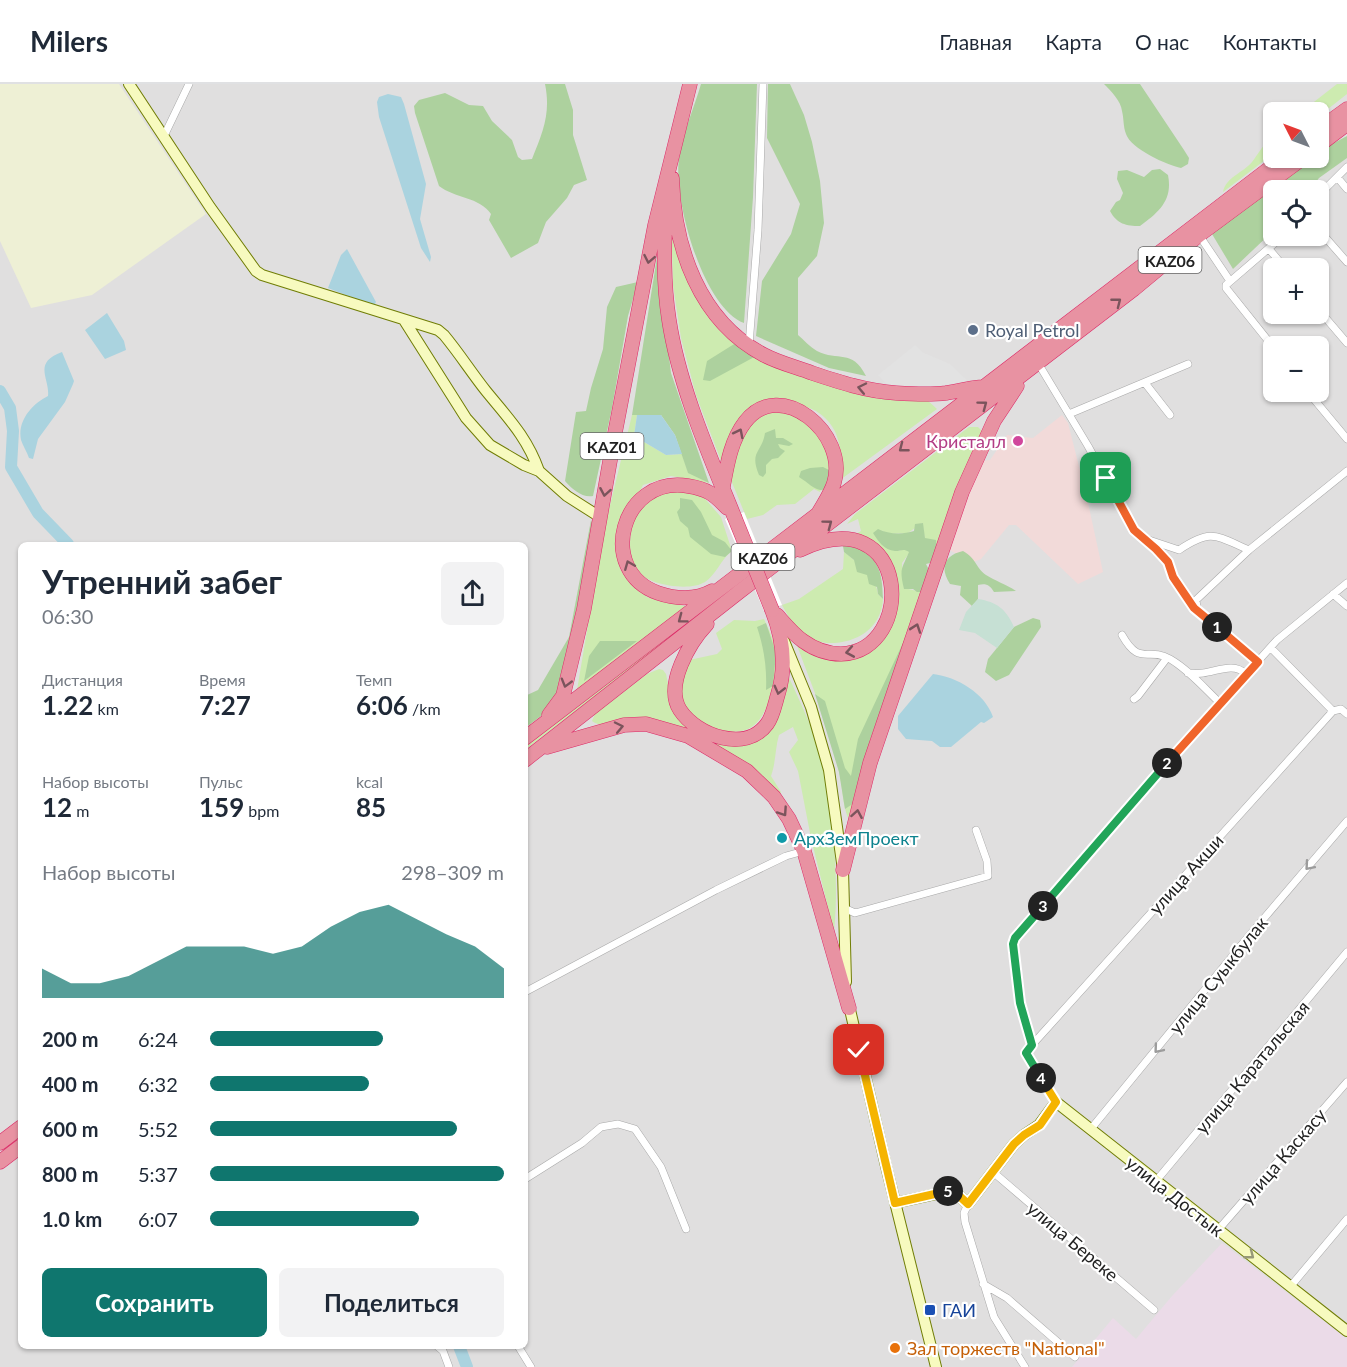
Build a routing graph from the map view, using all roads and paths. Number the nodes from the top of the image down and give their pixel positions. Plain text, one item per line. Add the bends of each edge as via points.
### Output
1 (129, 84) edge
2 (189, 84) edge
3 (690, 84) edge
4 (763, 84) edge
5 (1347, 109) edge
6 (1329, 122) edge
7 (1347, 124) edge
8 (164, 136) junction
9 (1329, 138) edge
10 (671, 161) junction
11 (1347, 167) edge
12 (1271, 168) edge
13 (1289, 168) edge
14 (1337, 177) junction
15 (1329, 185) edge
16 (1347, 189) edge
17 (1199, 235) junction
18 (1329, 242) edge
19 (1272, 246) edge
20 (1269, 249) junction
21 (1277, 258) edge
22 (1347, 262) edge
23 (1230, 281) junction
24 (1087, 317) junction
25 (404, 320) junction
26 (1329, 322) edge
27 (1264, 336) edge
28 (1347, 343) edge
29 (749, 345) junction
30 (1038, 363) junction
31 (1188, 364) dead end
32 (1145, 383) junction
33 (983, 387) junction
34 (1316, 402) edge
35 (1069, 414) junction
36 (1170, 415) dead end
37 (1347, 439) edge
38 (539, 471) junction
39 (1347, 471) edge
40 (723, 489) junction
41 (734, 516) junction
42 (816, 516) junction
43 (600, 517) junction
44 (1146, 539) junction
45 (1179, 550) junction
46 (1249, 550) junction
47 (782, 559) junction
48 (1168, 562) junction
49 (1347, 584) edge
50 (736, 586) junction
51 (1333, 594) junction
52 (1198, 596) junction
53 (1191, 602) junction
54 (1347, 606) edge
55 (772, 610) junction
56 (1199, 611) junction
57 (781, 632) junction
58 (1122, 635) dead end
59 (1271, 648) junction
60 (1167, 658) junction
61 (1258, 662) junction
62 (1188, 673) junction
63 (1246, 674) junction
64 (1134, 699) dead end
65 (1221, 704) junction
66 (1333, 711) junction
67 (1345, 712) edge
68 (541, 726) junction
69 (528, 736) edge
70 (528, 758) edge
71 (528, 758) edge
72 (1347, 821) edge
73 (976, 830) dead end
74 (804, 851) junction
75 (843, 870) junction
76 (844, 908) junction
77 (1347, 952) edge
78 (528, 991) edge
79 (849, 1008) junction
80 (1032, 1045) junction
81 (1347, 1082) edge
82 (1056, 1102) junction
83 (18, 1128) edge
84 (1090, 1130) junction
85 (0, 1143) edge
86 (18, 1148) edge
87 (0, 1162) edge
88 (993, 1172) junction
89 (528, 1177) edge
90 (1156, 1181) junction
91 (895, 1203) junction
92 (968, 1204) junction
93 (1347, 1220) edge
94 (686, 1228) dead end
95 (1218, 1230) junction
96 (983, 1283) junction
97 (1290, 1287) junction
98 (1154, 1310) dead end
99 (1347, 1331) edge
100 (441, 1349) edge
101 (520, 1349) edge
102 (1075, 1357) dead end
103 (449, 1367) edge
104 (531, 1367) edge
105 (936, 1367) edge
106 (1025, 1367) edge

1 - 8 street
2 - 8 street
3 - 10 highway, KАZ01
4 - 29 street
5 - 6 highway
7 - 9 highway
8 - 25 street via 256,271
10 - 29 highway, KАZ01 via 674,214 687,263 711,309
10 - 40 highway, KАZ01 via 664,252 669,321 678,362
10 -> 43 highway, KАZ01 via 655,225
11 - 14 street
12 - 24 highway, KАZ06
13 - 17 highway, KАZ06
14 - 15 street
14 - 16 street
17 - 23 street
24 -> 17 highway, KАZ06
18 - 22 street
19 - 20 street
20 - 21 street
20 - 23 street
23 - 27 street via 1226,288
24 - 30 highway, KАZ06
24 - 33 highway, KАZ06
25 - 38 street via 477,431 490,445
25 - 38 street via 426,324 444,334 514,423
26 - 28 street
33 -> 29 highway, KАZ01 via 944,393 876,391 843,384 765,356
30 - 35 street
47 -> 30 highway, KАZ06
75 -> 30 highway via 870,763 962,492 1010,393
31 - 32 street
32 - 35 street
32 - 36 street
33 -> 42 highway, KАZ06
34 - 37 street
35 - 44 street via 1134,530
38 - 43 street via 567,496
39 - 46 street
40 - 41 highway, KАZ01
40 -> 42 highway via 728,462 746,421 763,409 784,406 814,420 831,444 834,483
50 -> 41 highway via 691,598 670,598 649,590 636,582 628,566 622,535 631,510 642,498 668,485 707,491
41 - 55 highway, KАZ01, bridge
42 - 50 highway, KАZ06
43 -> 68 highway, KАZ01 via 569,672 562,696
44 - 45 street
44 - 48 street
45 - 46 street via 1210,535
45 - 48 street
46 - 52 street
47 - 50 highway, KАZ06
47 -> 55 highway via 824,542 843,538 861,541 877,552 887,569 891,582 890,612 885,626 870,644 836,654 802,641
48 - 53 street via 1173,577
49 - 51 street
57 -> 50 highway, KАZ01 via 781,685 767,725 757,734 736,740 708,732 687,717 680,709 675,690 686,653
50 -> 68 highway, KАZ06
50 - 70 highway, KАZ06
51 - 54 street
51 - 59 street
52 - 53 street
52 - 56 street via 1195,604
53 - 56 street
55 - 57 highway, KАZ01
56 - 61 street
57 - 75 street via 811,707 829,770
58 - 60 street via 1130,650
59 - 61 street
59 - 66 street
60 - 62 street
60 - 64 street
61 - 63 street
62 - 63 street via 1230,667
62 - 65 street
63 - 65 street
65 - 80 street via 1013,941 1020,1003
66 - 67 street via 1337,708
66 - 80 street, улица Акши
68 - 69 highway, KАZ06
71 -> 74 highway via 561,742 624,725 665,728 706,745 747,771 774,797
72 -> 84 street, улица Суыкбулак
73 - 76 street via 988,876 855,913
74 - 78 street via 716,890
74 - 79 highway
75 - 76 street
76 - 79 street
77 - 90 street, улица Каратальская
79 - 91 street
80 - 82 street, улица Достык via 1026,1053
81 - 95 street, улица Каскасу
82 - 84 street, улица Достык
82 - 88 street via 1040,1125 1014,1144
83 - 85 highway
84 - 90 street, улица Достык
86 - 87 highway
88 - 92 street
88 - 98 street, улица Береке
89 - 94 street via 601,1127 618,1124 634,1129 661,1167
90 - 95 street, улица Достык
91 - 92 street via 950,1191
91 - 105 street
92 - 96 street via 965,1222
93 - 97 street
95 -> 97 street, улица Достык
96 - 102 street via 1007,1298
96 - 106 street via 994,1317
97 - 99 street, улица Достык
100 - 103 street
101 - 104 street

